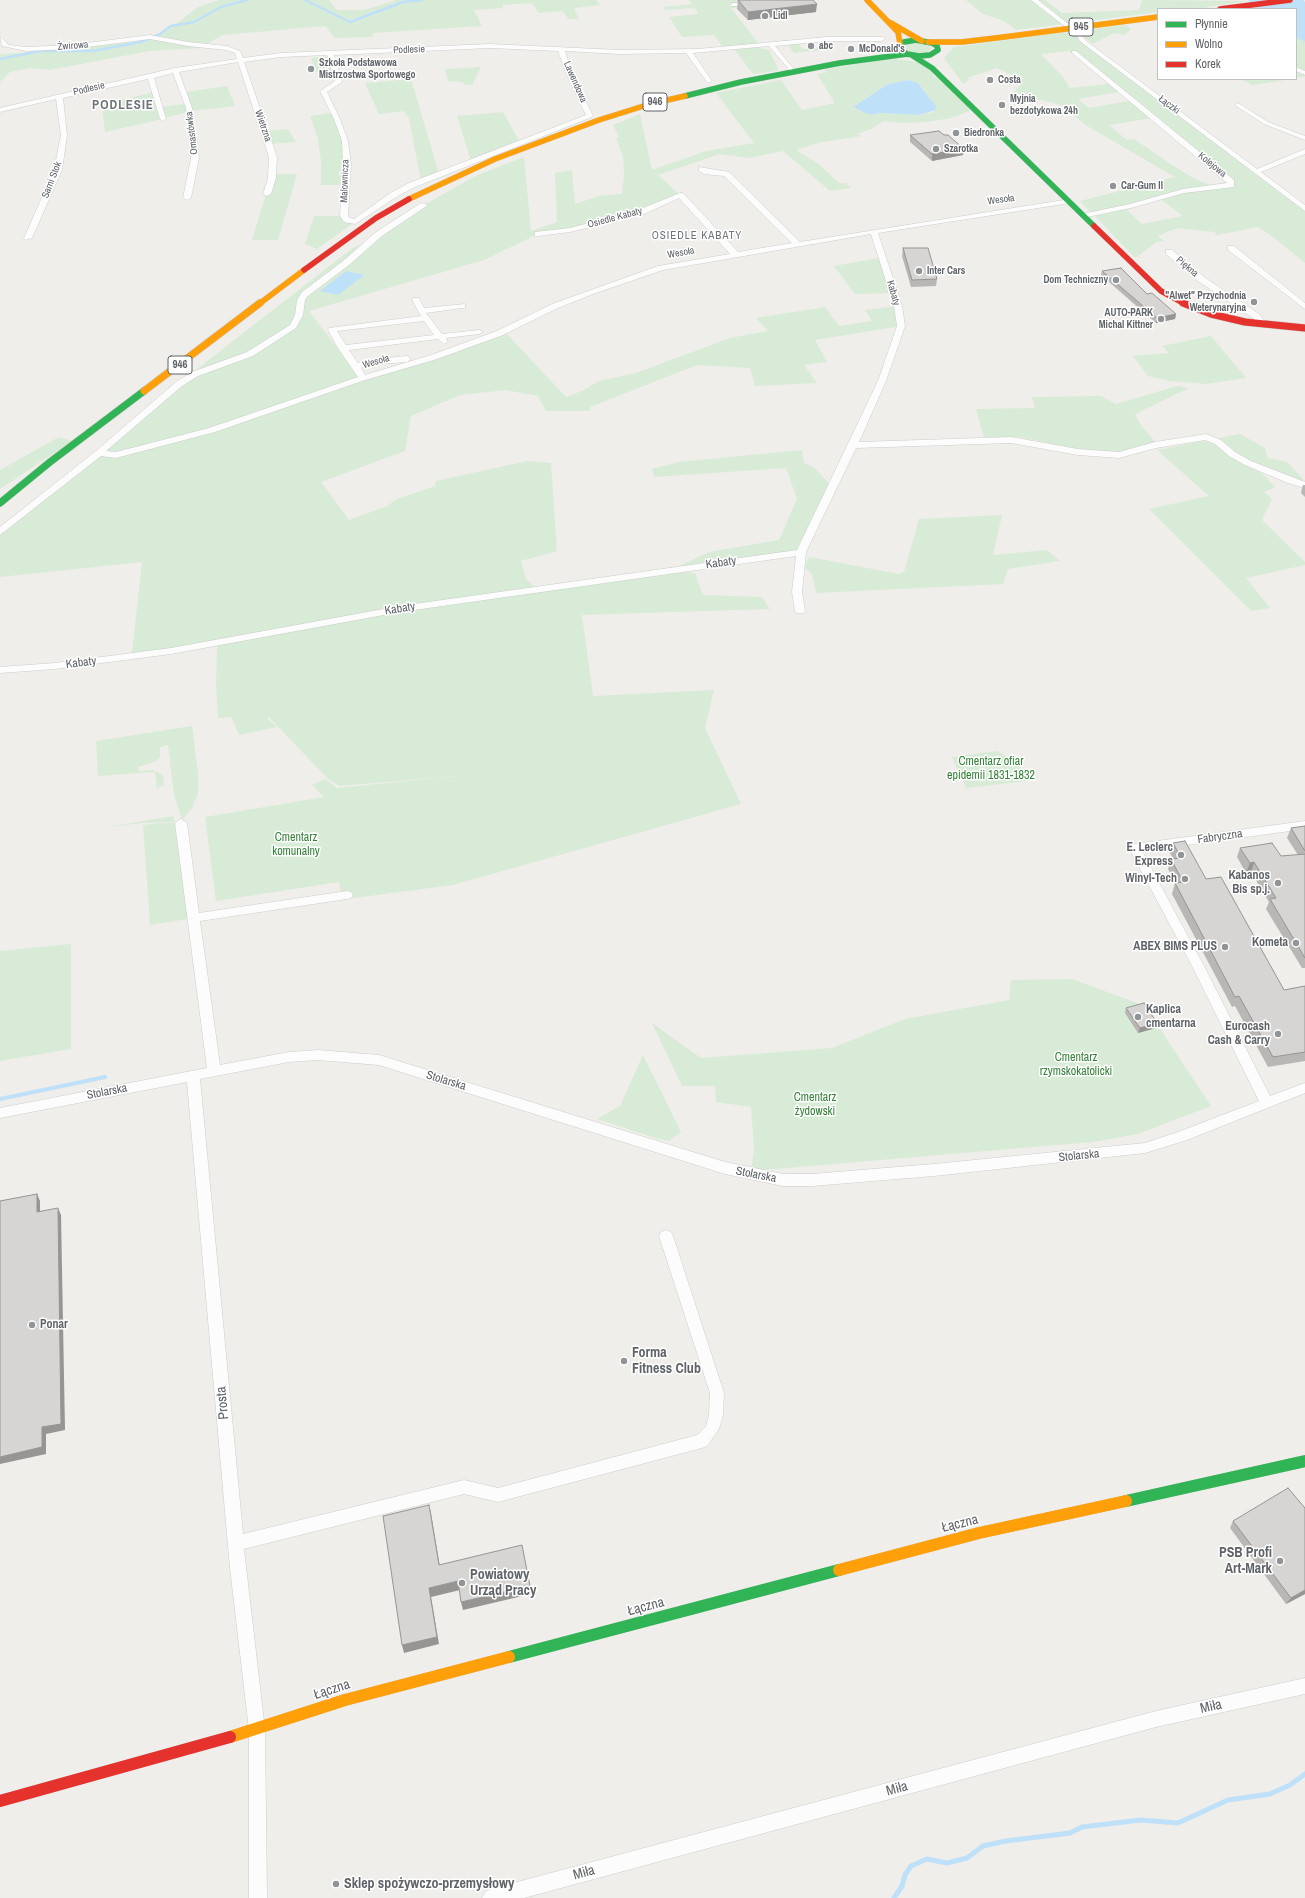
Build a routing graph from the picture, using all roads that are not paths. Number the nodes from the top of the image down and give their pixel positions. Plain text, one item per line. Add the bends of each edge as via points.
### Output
1 (867, 0) edge
2 (1034, 0) edge
3 (1290, 0) edge
4 (762, 3) edge
5 (733, 5) dead end
6 (1228, 8) edge
7 (883, 16) junction
8 (1157, 17) edge
9 (0, 38) edge
10 (882, 39) dead end
11 (925, 41) junction
12 (962, 42) junction
13 (771, 45) junction
14 (899, 45) junction
15 (561, 48) junction
16 (688, 51) junction
17 (937, 51) junction
18 (1074, 52) dead end
19 (330, 53) junction
20 (910, 55) junction
21 (242, 59) junction
22 (840, 64) junction
23 (175, 70) junction
24 (793, 72) junction
25 (150, 76) junction
26 (709, 81) dead end
27 (59, 96) junction
28 (1238, 106) dead end
29 (0, 110) edge
30 (163, 120) dead end
31 (996, 128) junction
32 (1305, 138) edge
33 (1305, 151) edge
34 (702, 169) dead end
35 (1258, 171) junction
36 (267, 194) dead end
37 (395, 194) junction
38 (187, 198) dead end
39 (409, 199) junction
40 (1070, 201) junction
41 (1305, 208) edge
42 (1085, 216) junction
43 (874, 231) junction
44 (538, 234) dead end
45 (28, 238) dead end
46 (799, 244) junction
47 (1231, 248) dead end
48 (1169, 252) dead end
49 (736, 255) junction
50 (416, 300) dead end
51 (462, 306) dead end
52 (1305, 306) edge
53 (423, 315) junction
54 (1262, 323) junction
55 (1305, 328) edge
56 (479, 332) dead end
57 (440, 337) junction
58 (342, 348) junction
59 (453, 351) junction
60 (417, 362) junction
61 (355, 367) junction
62 (361, 378) junction
63 (853, 445) junction
64 (99, 454) junction
65 (50, 462) junction
66 (1305, 485) edge
67 (0, 494) edge
68 (0, 503) edge
69 (0, 532) edge
70 (802, 552) junction
71 (800, 611) dead end
72 (0, 670) edge
73 (181, 823) dead end
74 (1305, 826) edge
75 (347, 895) dead end
76 (194, 918) junction
77 (214, 1071) junction
78 (194, 1074) junction
79 (1305, 1088) edge
80 (1267, 1104) junction
81 (0, 1113) edge
82 (666, 1236) dead end
83 (1305, 1461) edge
84 (236, 1543) junction
85 (1305, 1686) edge
86 (257, 1730) junction
87 (0, 1801) edge
88 (258, 1898) edge
89 (491, 1898) edge

1 - 7 main road, 945
2 - 35 street, Łączki via 1078,34 1083,41
3 - 6 main road
4 - 5 street
7 - 11 main road, 945 via 902,31
7 - 14 main road, 945 via 898,32
8 - 12 main road, 945, bridge
9 - 21 street, Żwirowa via 8,47 26,49 71,47 153,37 236,50
10 - 13 street, Podlesie via 845,38
11 - 12 main road, 945
11 - 14 main road via 910,40
11 - 17 main road via 937,46
12 - 17 main road, 945
13 - 16 street, Podlesie
13 - 24 street
14 - 20 main road via 899,50
14 - 22 main road, 946
15 - 16 street, Podlesie via 620,52
15 - 19 street, Podlesie via 490,46
15 - 37 street, Lawendowa via 569,72 590,116 478,158
16 - 26 street
17 - 20 main road via 930,55
17 - 31 main road via 941,68 986,114
18 - 42 street, Kolejowa via 1231,182 1228,186 1183,191
19 - 21 street, Podlesie via 281,54
19 - 37 street, Malownicza via 339,82 323,91 345,141 347,164 344,216 347,220 355,222
20 - 22 main road, 946
20 - 31 main road via 932,68
21 - 23 street, Podlesie
21 - 36 street, Wietrzna via 273,157 272,178
22 - 24 main road, 946
23 - 25 street, Podlesie
23 - 38 street, Omastówka via 189,108 195,158
24 - 39 main road, 946 via 695,92 624,111 494,159
25 - 27 street, Podlesie
25 - 30 street
27 - 29 street, Podlesie
27 - 45 street, Sarni Stok via 64,135 58,170
28 - 32 street via 1266,123
31 - 40 main road
33 - 35 street
34 - 46 street via 726,174
35 - 41 street, Łączki
37 - 39 street
39 - 64 street via 424,205 379,234 305,294 293,326 250,354 195,374 179,384
39 - 65 main road, 946 via 344,240
40 - 42 main road
40 - 43 street, Wesoła
42 - 54 main road via 1168,296 1211,314
43 - 46 street, Wesoła
43 - 63 street, Kabaty via 898,306 901,326 882,381
44 - 49 street, Osiedle Kabaty via 570,230 640,212 680,195
46 - 49 street, Wesoła
47 - 52 street
48 - 54 street, Piękna via 1201,279 1256,316
49 - 59 street, Wesoła via 661,268 632,276 555,306 500,333
50 - 53 street
51 - 53 street
53 - 57 street
53 - 58 street via 334,329 331,332
54 - 55 main road
56 - 57 street
57 - 58 street
57 - 59 street
58 - 61 street
59 - 60 street, Wesoła
60 - 61 street via 401,360 365,363
60 - 62 street, Wesoła
61 - 62 street
62 - 64 street, Wesoła via 212,430 122,454
63 - 66 street via 1011,440 1078,452 1119,456 1155,445 1206,437 1218,442 1248,463
63 - 70 street, Kabaty
64 - 69 street
65 - 67 main road, 946
65 - 68 main road, 946
70 - 71 street, Kabaty via 797,592
70 - 72 street, Kabaty via 400,608 171,651
73 - 76 street
74 - 80 street, Fabryczna via 1134,848 1198,966
75 - 76 street
76 - 77 street
77 - 78 street, Stolarska
77 - 80 street, Stolarska via 289,1057 318,1055 379,1060 725,1168 783,1180 812,1180 1124,1152 1182,1136
78 - 81 street, Stolarska
78 - 84 street, Prosta
79 - 80 street, Stolarska
82 - 84 street via 717,1392 716,1416 712,1429 702,1441 498,1495 464,1487
83 - 86 main road, Łączna via 979,1533 345,1700
84 - 86 street, Prosta
85 - 89 street, Miła via 1156,1719
86 - 87 main road, Łączna
86 - 88 street, Prosta

